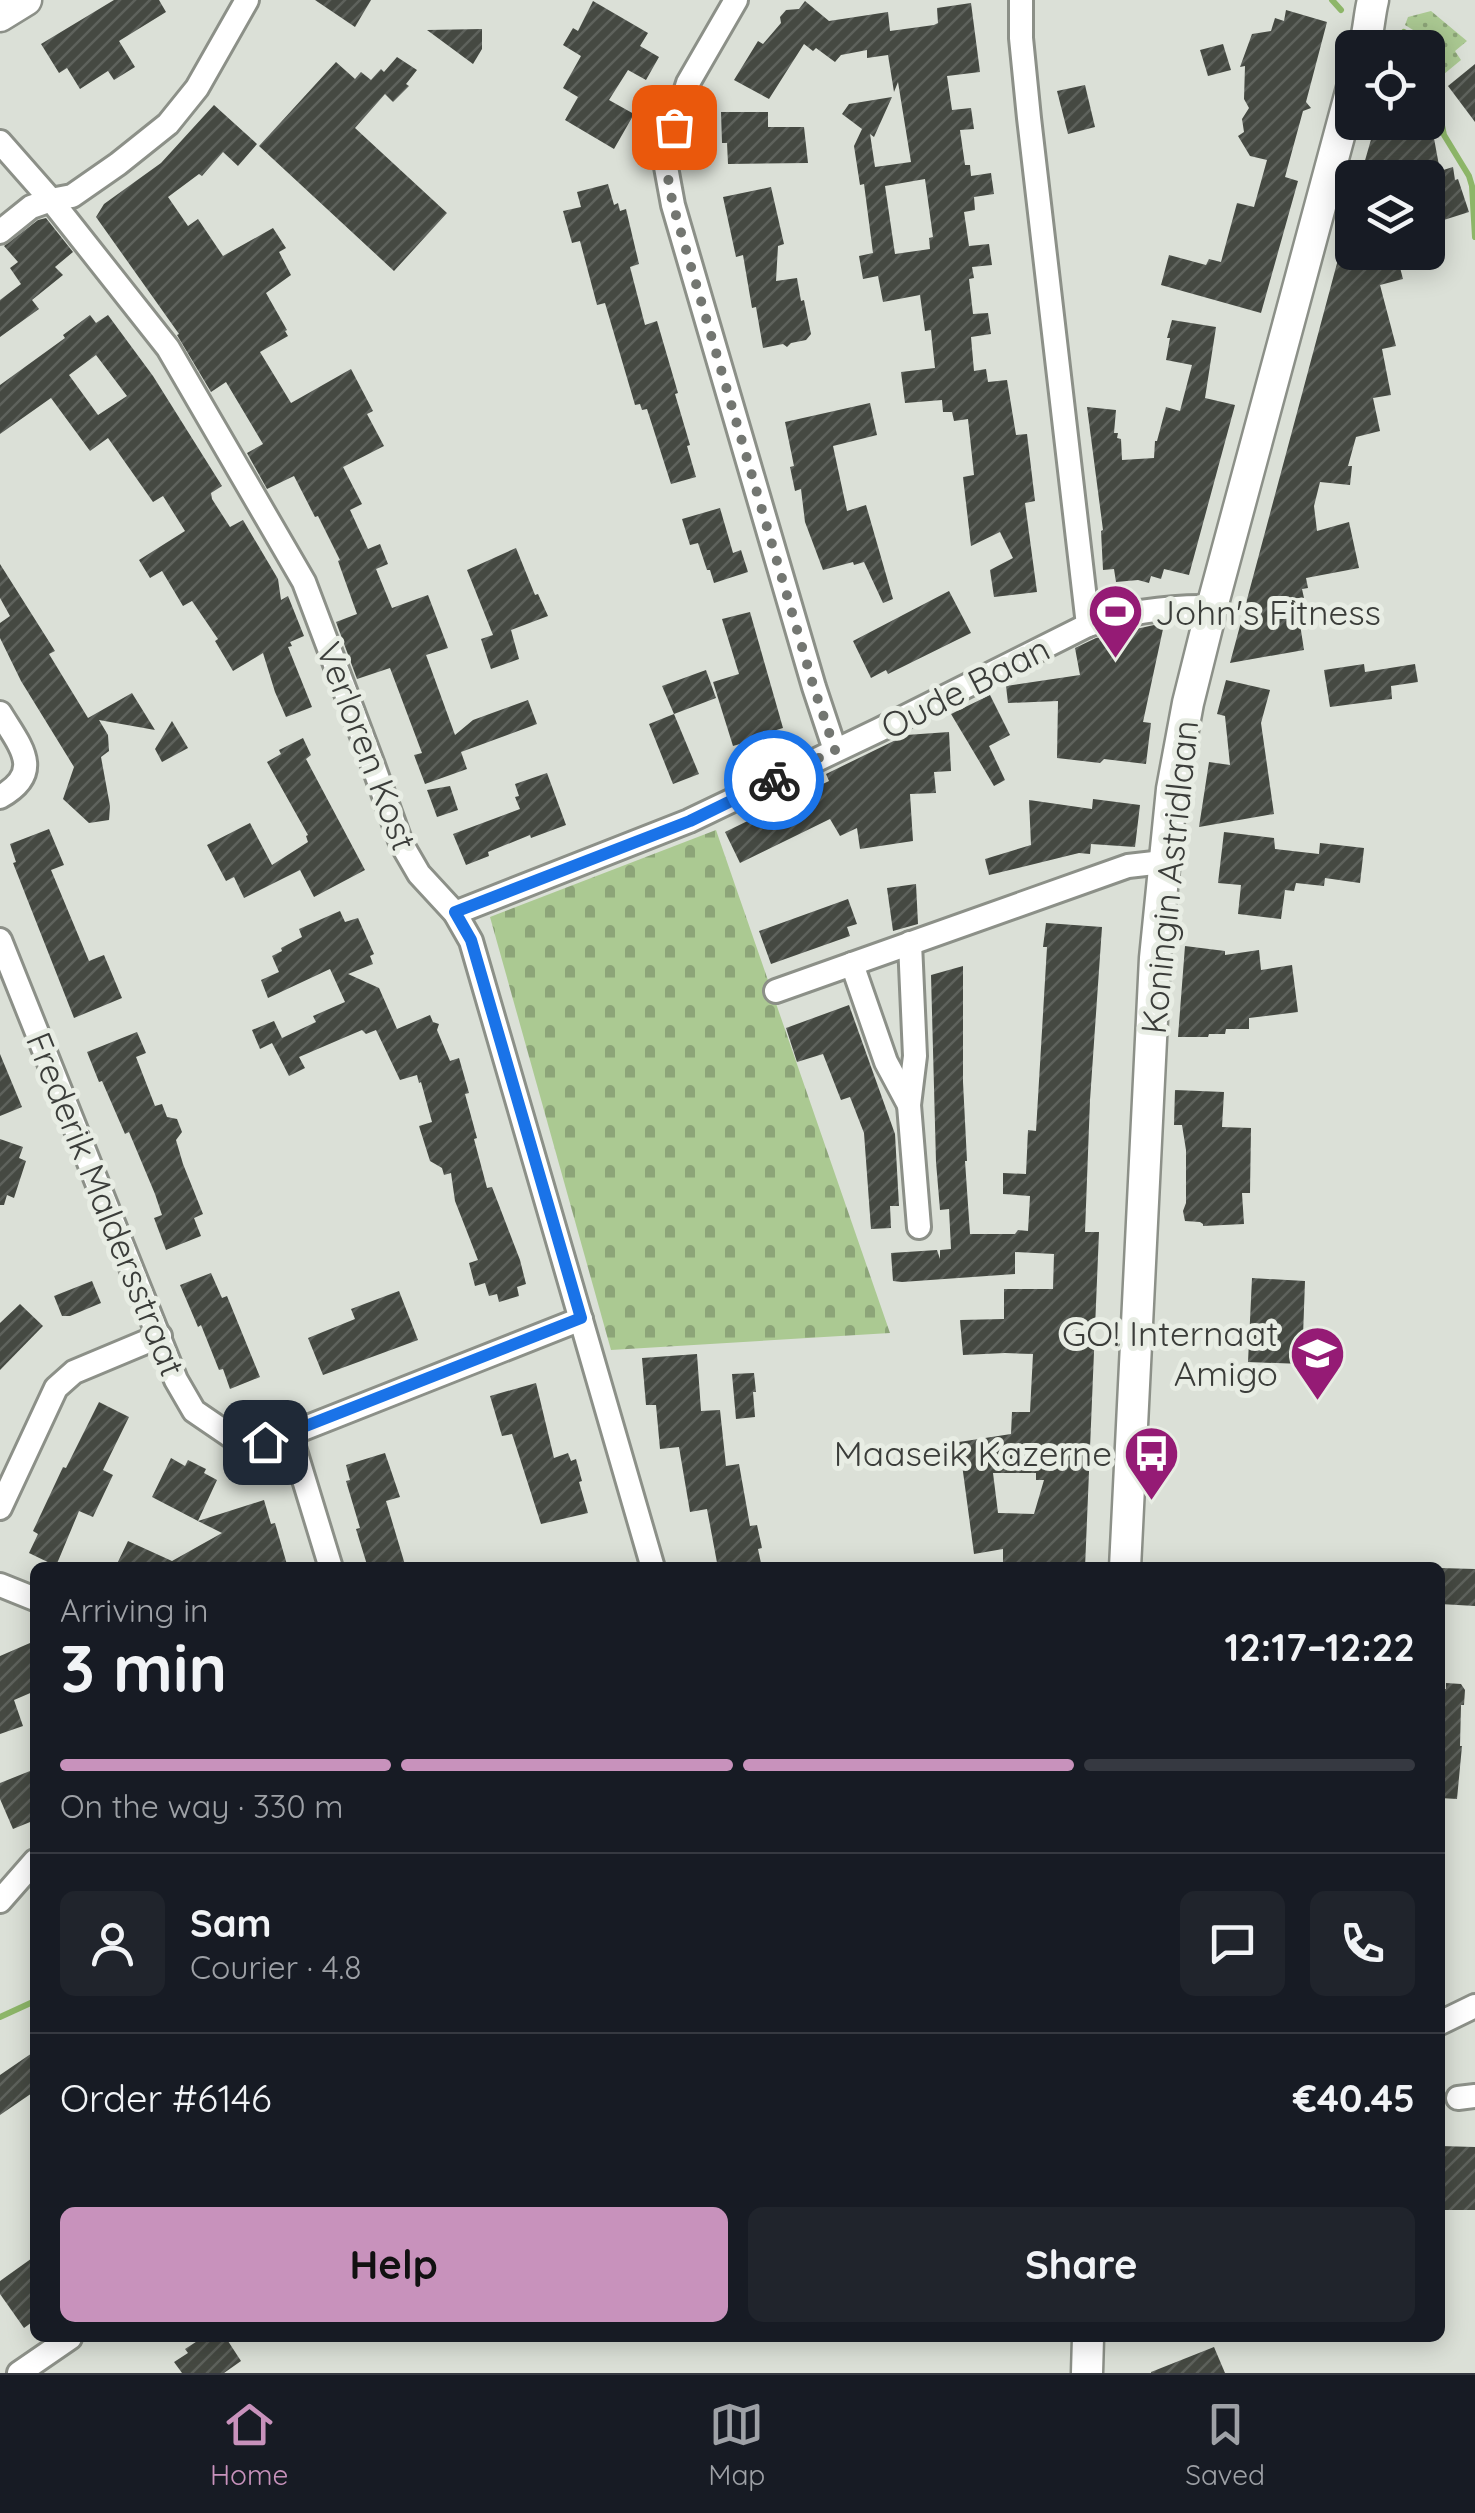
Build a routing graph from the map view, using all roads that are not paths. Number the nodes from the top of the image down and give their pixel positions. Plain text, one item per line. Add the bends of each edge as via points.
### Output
1 (26, 0) edge
2 (247, 0) edge
3 (736, 0) edge
4 (1021, 0) edge
5 (1390, 0) edge
6 (0, 16) edge
7 (1369, 25) edge
8 (1338, 140) edge
9 (0, 142) edge
10 (51, 200) junction
11 (0, 232) edge
12 (1212, 606) junction
13 (1088, 625) junction
14 (0, 713) edge
15 (835, 750) junction
16 (0, 797) edge
17 (1163, 862) junction
18 (455, 912) junction
19 (0, 940) edge
20 (910, 943) junction
21 (852, 964) junction
22 (776, 991) dead end
23 (910, 1105) junction
24 (919, 1226) dead end
25 (581, 1318) junction
26 (160, 1336) junction
27 (290, 1434) junction
28 (0, 1508) edge
29 (329, 1562) edge
30 (651, 1562) edge
31 (1126, 1562) edge
32 (0, 1584) edge
33 (30, 1598) edge
34 (30, 1867) edge
35 (0, 1901) edge
36 (1475, 2006) edge
37 (1445, 2021) edge
38 (64, 2342) edge
39 (1088, 2342) edge
40 (19, 2373) edge
41 (1087, 2373) edge

1 - 6 main road
2 - 10 street via 197,88 168,124 72,196
3 - 15 street via 688,83 666,167
4 - 13 street, Oude Baan
5 - 7 main road
8 - 12 main road, Koningin Astridlaan
9 - 10 street, Verloren Kost
10 - 11 street via 30,207
10 - 18 street, Verloren Kost via 168,348 304,582 400,843
12 - 13 street, Oude Baan via 1113,616
12 - 17 main road, Koningin Astridlaan via 1188,703
13 - 15 street, Oude Baan
14 - 16 street via 25,753 26,767 23,780
15 - 18 street, Oude Baan via 690,821
17 - 20 street via 1128,866
17 - 31 main road, Koningin Astridlaan
18 - 25 street, Verloren Kost via 471,940
19 - 26 street, Frederik Maldersstraat
20 - 21 street
20 - 23 street
21 - 22 street
21 - 23 street via 886,1062
23 - 24 street
25 - 27 street, Frederik Maldersstraat
25 - 30 street, Verloren Kost
26 - 27 street, Frederik Maldersstraat via 194,1411 235,1439 265,1442
26 - 28 street via 74,1372 56,1388
27 - 29 street
32 - 33 street
34 - 35 street
36 - 37 street
38 - 40 street
39 - 41 main road

